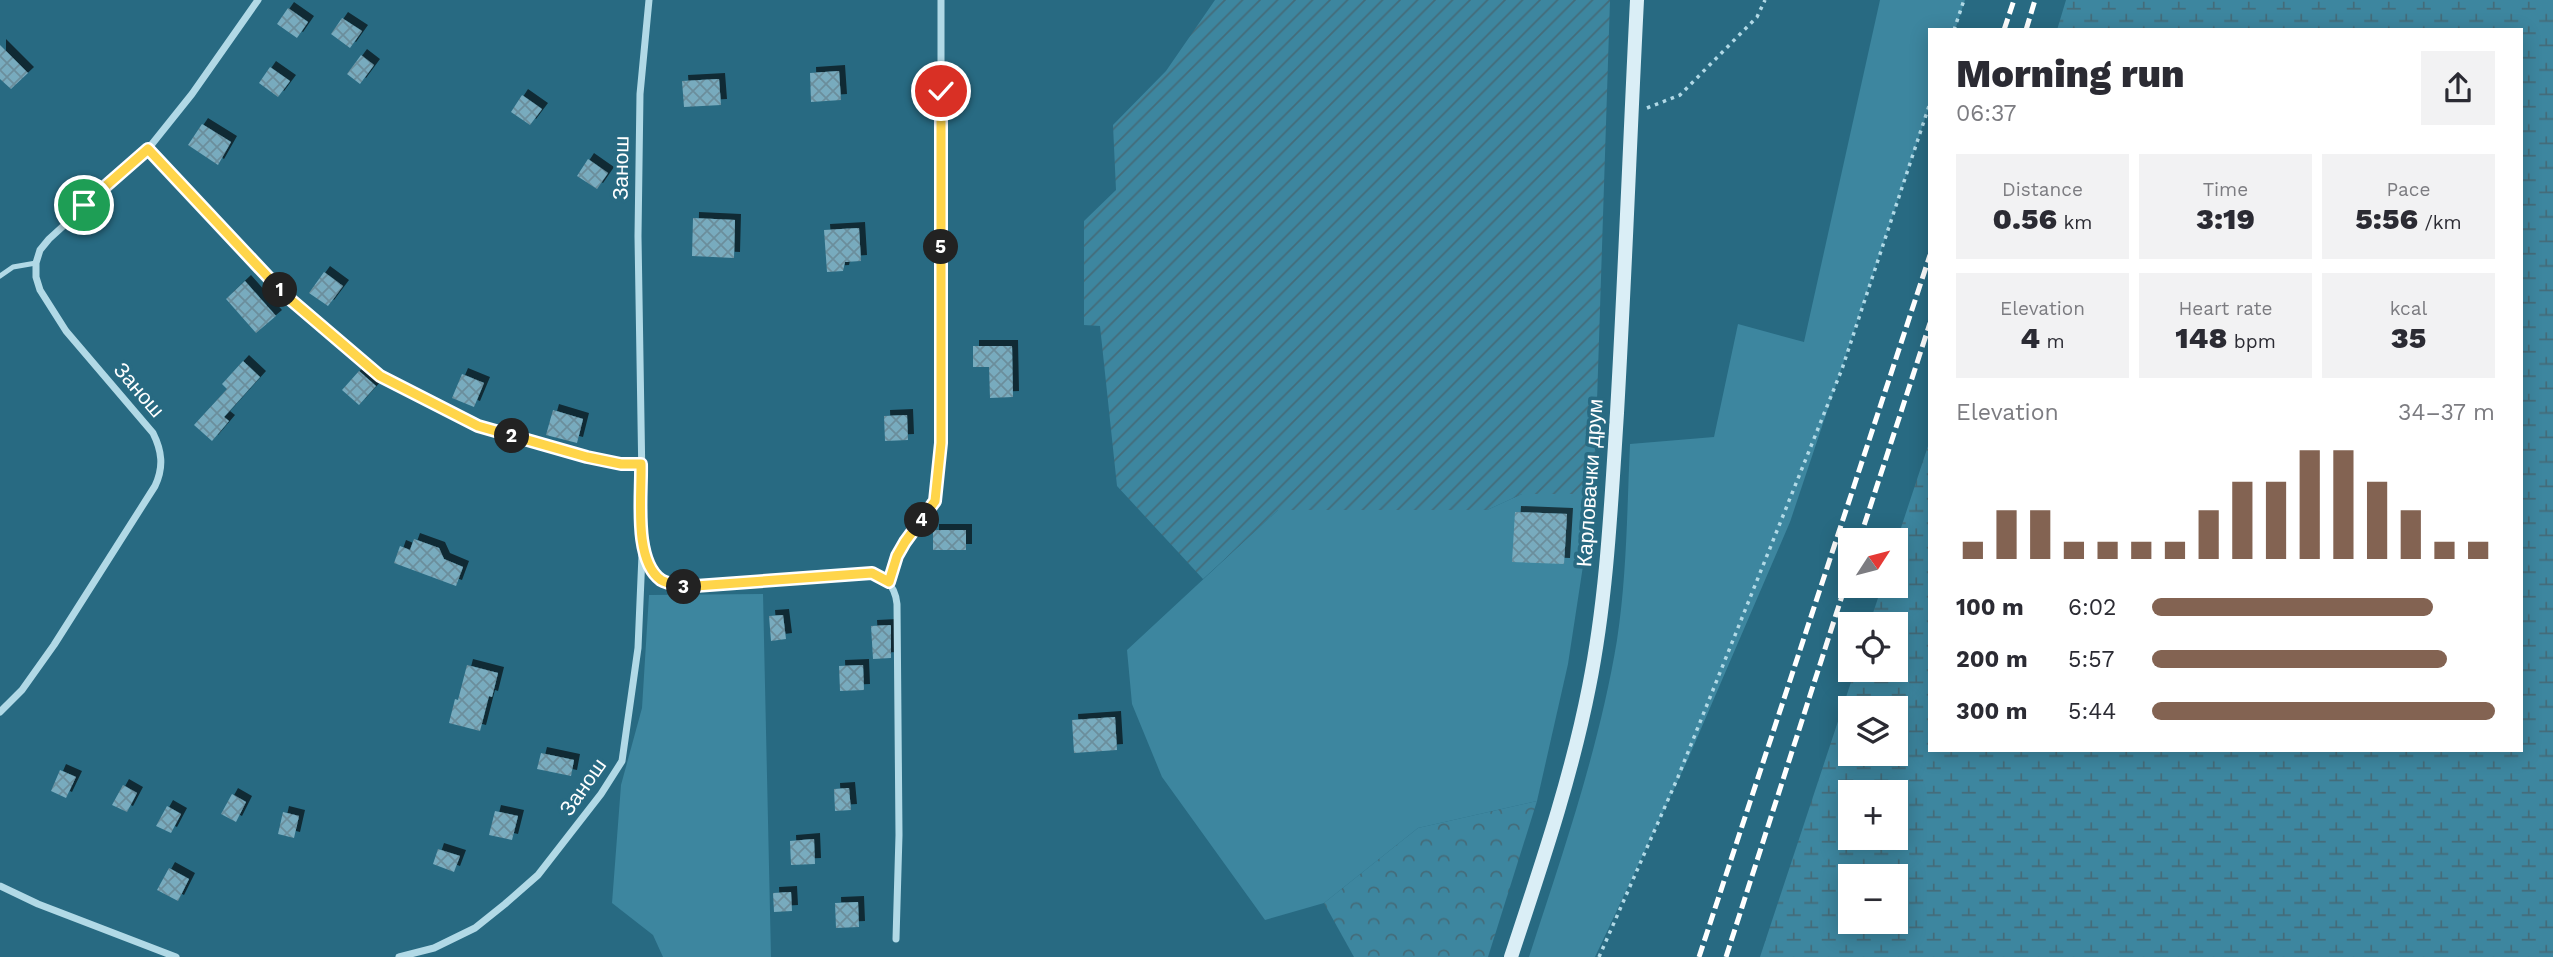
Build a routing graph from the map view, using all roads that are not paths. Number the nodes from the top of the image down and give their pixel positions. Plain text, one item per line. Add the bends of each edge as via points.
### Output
1 (649, 0) edge
2 (942, 0) edge
3 (1637, 0) edge
4 (254, 1) edge
5 (148, 149) junction
6 (36, 263) junction
7 (0, 276) edge
8 (641, 464) junction
9 (643, 544) junction
10 (889, 582) junction
11 (0, 712) edge
12 (0, 886) edge
13 (896, 939) dead end
14 (176, 957) edge
15 (399, 957) edge
16 (1511, 957) edge

1 - 8 street, Занош via 640,94
2 - 10 street via 941,443 935,501 897,556
3 - 16 main road, Карловачки друм via 1609,544 1598,632 1563,791
4 - 5 street via 192,94
5 - 6 street via 49,239
5 - 8 street via 284,294 380,376 478,426 587,457
6 - 7 lane via 13,267
6 - 11 street, Занош via 40,290 66,331 153,433 162,463 155,486 54,645
8 - 9 street, Занош
9 - 10 street, Занош via 647,565 662,580 682,587 862,573
9 - 15 street, Занош via 638,648 622,761 579,825 538,875 506,904 475,928 434,948
10 - 13 street via 897,604 900,835
12 - 14 street

